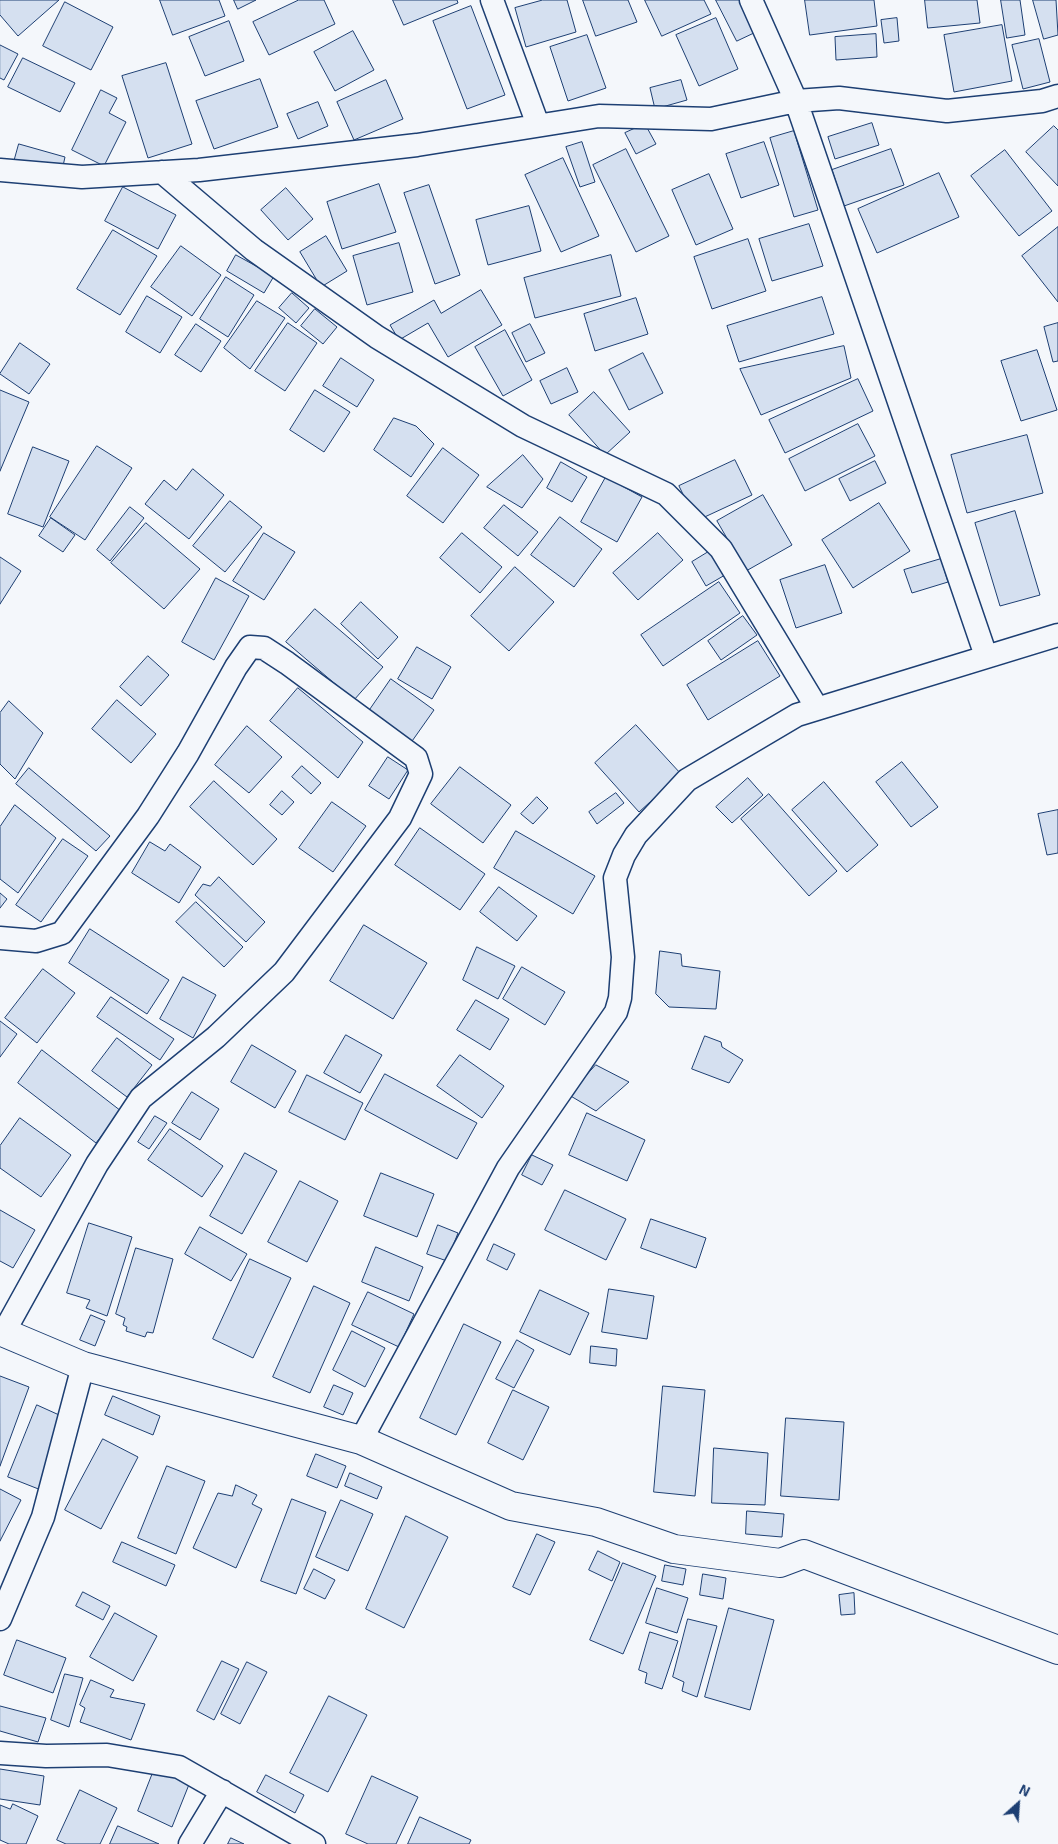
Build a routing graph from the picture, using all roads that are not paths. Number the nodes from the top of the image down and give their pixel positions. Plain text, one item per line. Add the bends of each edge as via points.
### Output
1 (492, 0) edge
2 (751, 0) edge
3 (1058, 96) edge
4 (796, 101) junction
5 (538, 125) junction
6 (0, 170) edge
7 (162, 172) junction
8 (1058, 635) edge
9 (986, 656) junction
10 (817, 708) junction
11 (0, 938) edge
12 (2, 1332) edge
13 (83, 1366) junction
14 (361, 1440) junction
15 (0, 1619) edge
16 (1058, 1650) edge
17 (0, 1753) edge
18 (222, 1791) junction
19 (190, 1844) edge
20 (314, 1844) edge

1 - 5 street
2 - 4 street
3 - 4 street via 1042,101 947,111 839,98
4 - 5 street via 711,119 599,116
4 - 9 street
5 - 7 street via 417,145
6 - 7 street via 82,177
7 - 10 street via 254,250 377,337 523,426 666,494 721,549
8 - 9 street
9 - 10 street
10 - 14 street via 796,714 687,780 636,835 615,878 622,957 616,1012 508,1168
11 - 12 street via 36,941 62,932 163,792 250,647 264,648 287,663 416,758 420,765 421,774 400,818 284,972 216,1038 141,1098 97,1164
12 - 13 street
13 - 14 street
13 - 15 street via 43,1517
14 - 16 street via 511,1506 596,1522 674,1549 780,1563 804,1554
17 - 18 street via 107,1755 142,1760 179,1768
18 - 19 street
18 - 20 street

